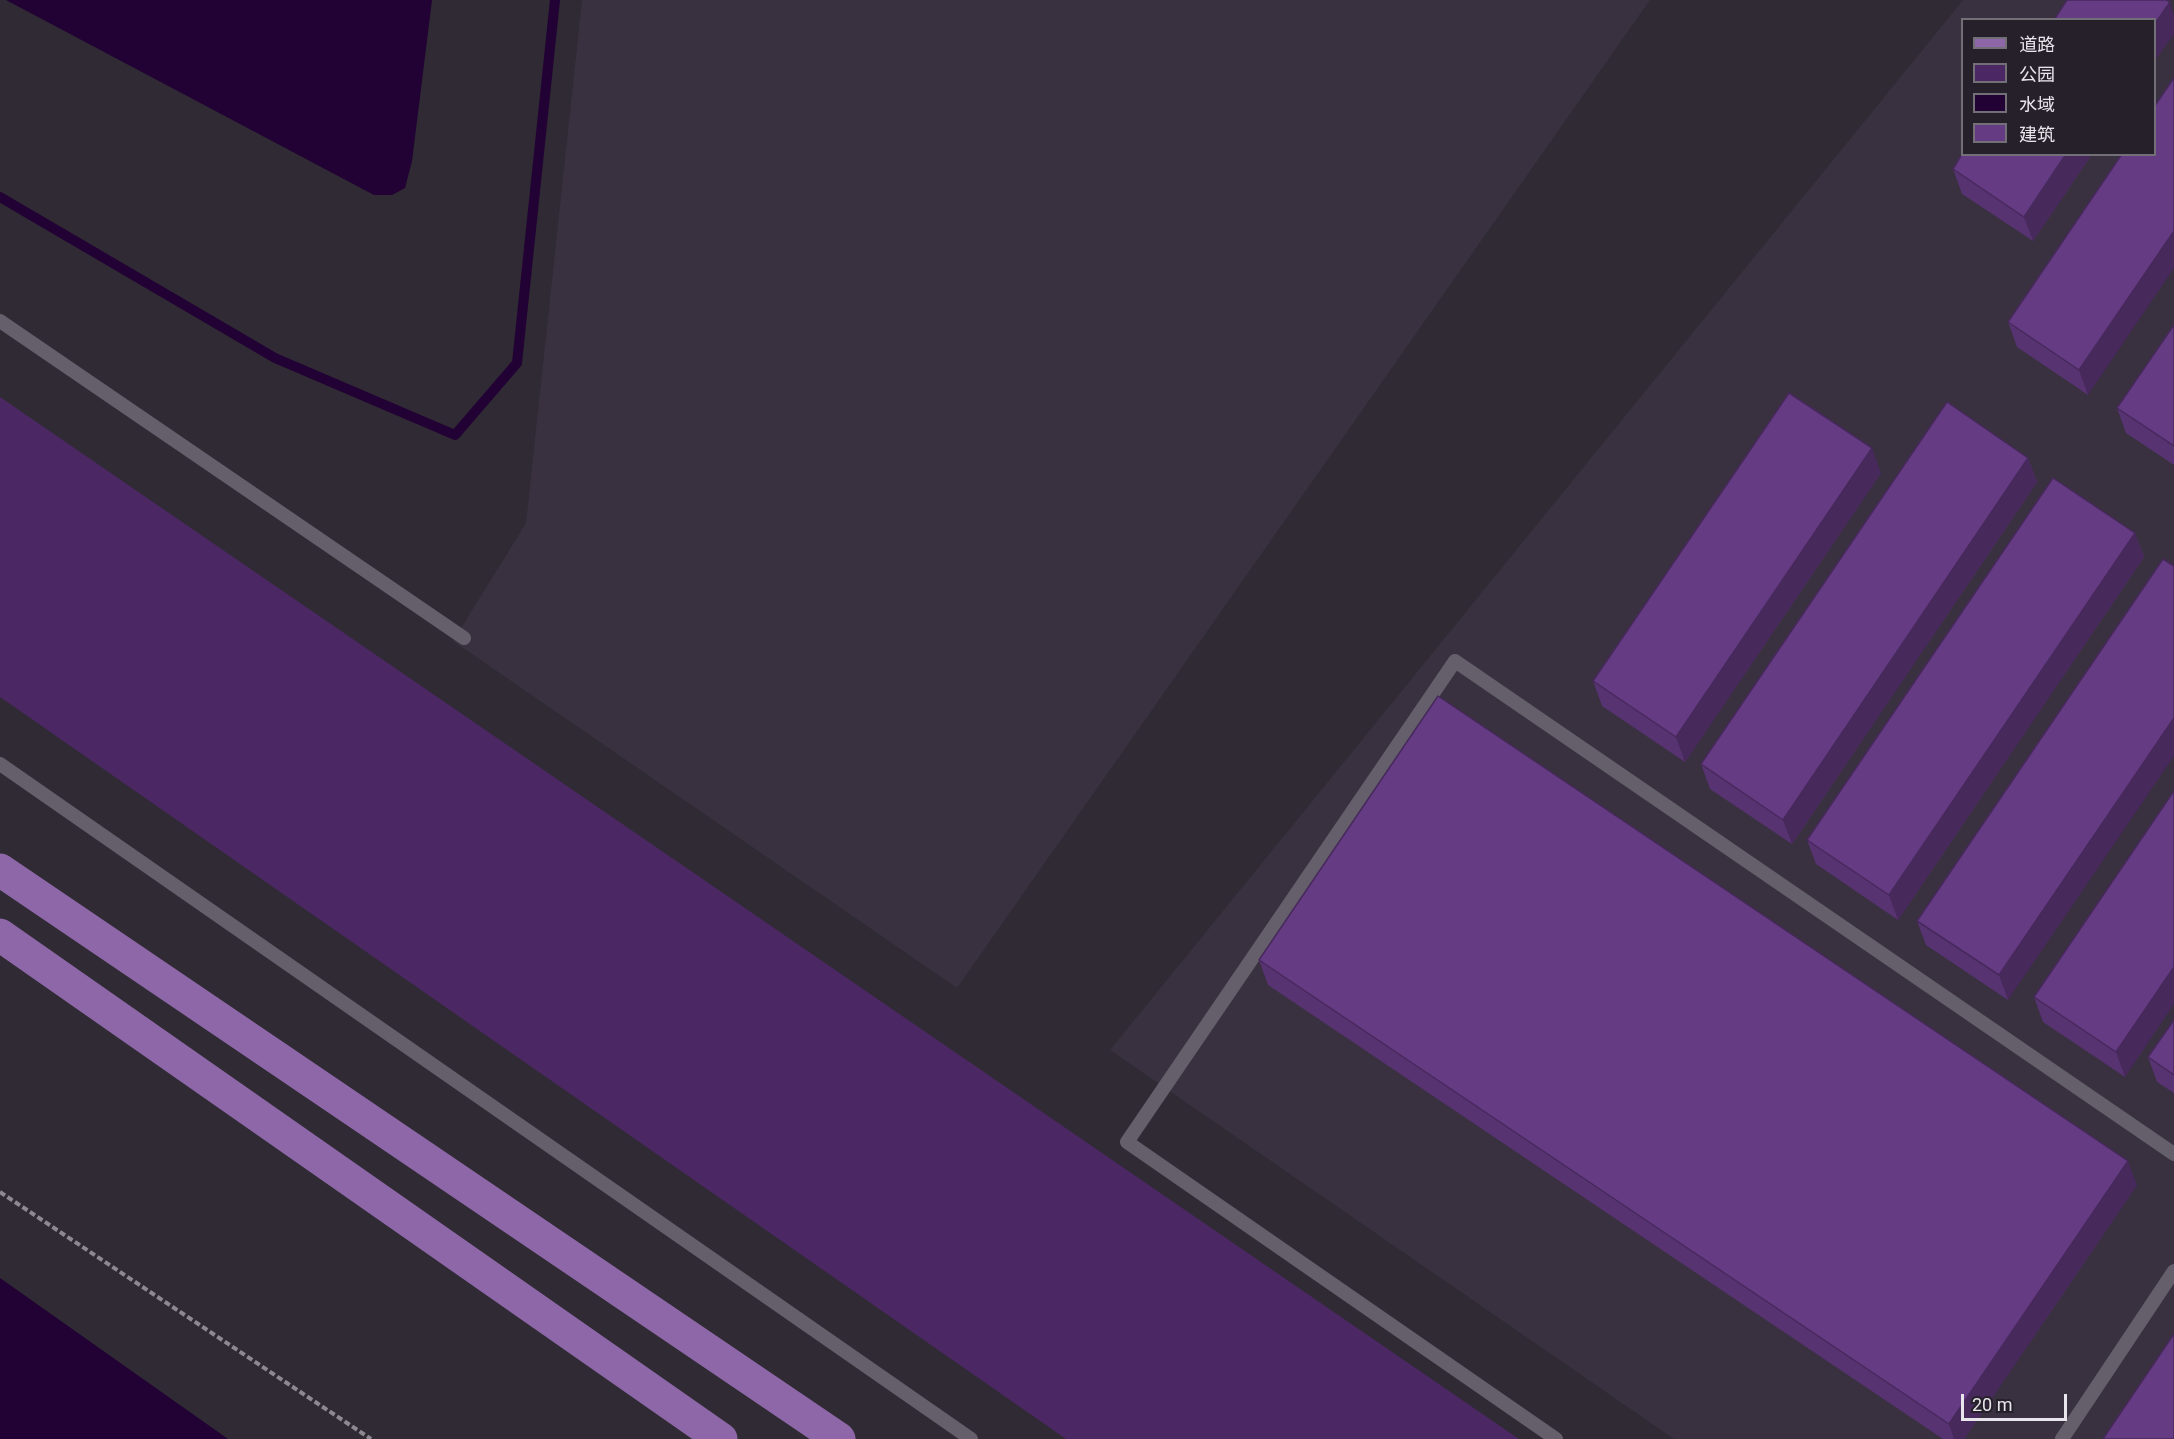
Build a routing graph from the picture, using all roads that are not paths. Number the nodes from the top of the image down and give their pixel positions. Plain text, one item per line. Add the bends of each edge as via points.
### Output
1 (0, 321) edge
2 (464, 638) dead end
3 (0, 764) edge
4 (0, 870) edge
5 (0, 935) edge
6 (2174, 1154) edge
7 (2174, 1271) edge
8 (721, 1439) edge
9 (839, 1439) edge
10 (971, 1439) edge
11 (1556, 1439) edge
12 (2062, 1439) edge

1 - 2 lane
3 - 10 lane
4 - 9 main road
5 - 8 main road
6 - 11 lane via 1455,661 1127,1142
7 - 12 lane

